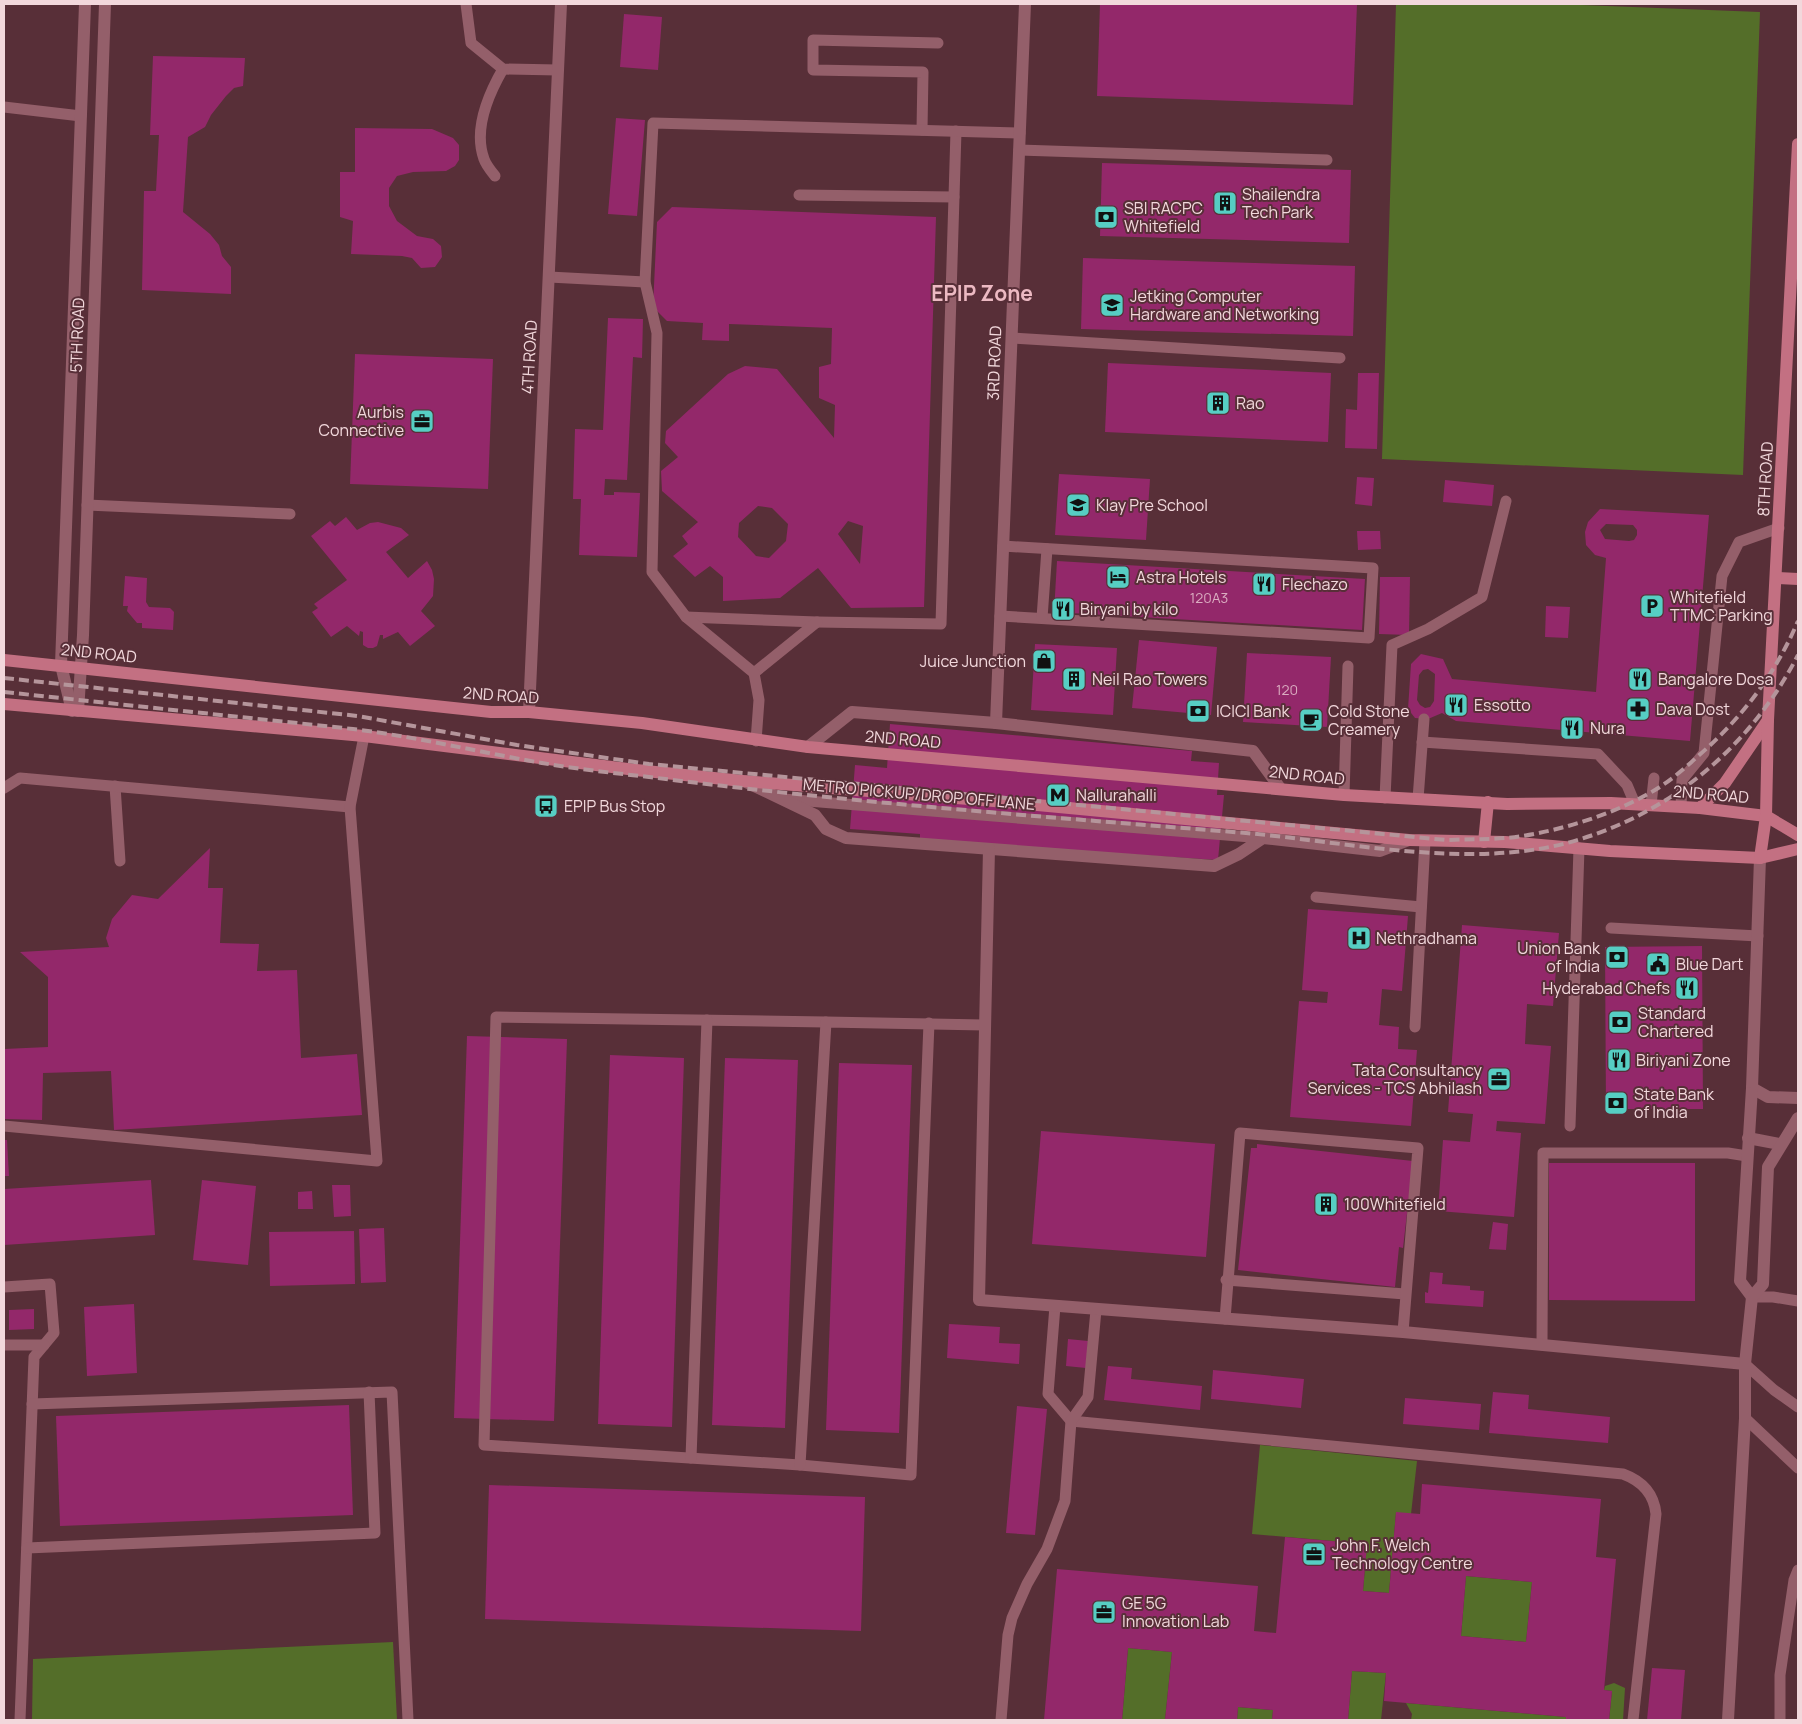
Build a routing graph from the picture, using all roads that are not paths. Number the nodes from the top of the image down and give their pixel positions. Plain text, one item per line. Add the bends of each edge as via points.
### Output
1 (85, 4) edge
2 (105, 4) edge
3 (466, 4) edge
4 (561, 4) edge
5 (1025, 4) edge
6 (938, 43) dead end
7 (503, 69) junction
8 (558, 70) junction
9 (82, 78) junction
10 (102, 80) junction
11 (4, 106) edge
12 (81, 116) junction
13 (922, 130) junction
14 (956, 131) junction
15 (1020, 133) junction
16 (1798, 144) edge
17 (1019, 150) junction
18 (1327, 160) dead end
19 (495, 176) dead end
20 (798, 195) dead end
21 (78, 197) junction
22 (954, 197) junction
23 (98, 198) junction
24 (548, 278) junction
25 (644, 282) junction
26 (1012, 338) junction
27 (1340, 358) dead end
28 (1506, 502) dead end
29 (87, 505) junction
30 (290, 514) dead end
31 (1779, 528) junction
32 (1003, 546) junction
33 (1047, 549) junction
34 (1776, 578) junction
35 (1798, 579) edge
36 (1000, 616) junction
37 (686, 617) junction
38 (1042, 618) junction
39 (817, 622) junction
40 (4, 660) edge
41 (61, 665) junction
42 (1348, 666) dead end
43 (81, 667) junction
44 (754, 673) junction
45 (4, 704) edge
46 (75, 711) junction
47 (529, 712) junction
48 (1424, 719) dead end
49 (1768, 720) junction
50 (996, 723) junction
51 (364, 736) junction
52 (756, 741) junction
53 (1422, 742) junction
54 (808, 747) junction
55 (1654, 778) dead end
56 (743, 781) junction
57 (115, 786) junction
58 (4, 788) edge
59 (1280, 788) junction
60 (1344, 795) junction
61 (1385, 798) junction
62 (782, 799) junction
63 (1418, 799) junction
64 (1488, 802) junction
65 (1635, 804) junction
66 (1651, 805) junction
67 (350, 808) junction
68 (1682, 808) junction
69 (1700, 808) junction
70 (1766, 816) junction
71 (1798, 834) edge
72 (1262, 838) junction
73 (1409, 840) junction
74 (1425, 841) junction
75 (1484, 842) junction
76 (1579, 848) junction
77 (1798, 849) edge
78 (989, 850) junction
79 (1760, 858) junction
80 (120, 861) dead end
81 (1316, 897) dead end
82 (1421, 907) junction
83 (1611, 928) dead end
84 (1758, 936) junction
85 (707, 1020) junction
86 (826, 1022) junction
87 (930, 1023) junction
88 (984, 1025) junction
89 (1415, 1027) dead end
90 (1752, 1088) junction
91 (1798, 1098) edge
92 (1798, 1118) edge
93 (4, 1126) edge
94 (1570, 1126) dead end
95 (1748, 1138) junction
96 (1780, 1144) junction
97 (1747, 1156) junction
98 (1226, 1280) junction
99 (4, 1287) edge
100 (1405, 1294) junction
101 (1752, 1297) junction
102 (1798, 1301) edge
103 (1055, 1306) junction
104 (1096, 1310) junction
105 (1225, 1319) junction
106 (1403, 1332) junction
107 (44, 1344) junction
108 (4, 1345) edge
109 (1542, 1345) junction
110 (1746, 1364) junction
111 (369, 1392) junction
112 (32, 1404) junction
113 (1798, 1407) edge
114 (1745, 1418) junction
115 (1071, 1421) junction
116 (691, 1458) junction
117 (800, 1465) junction
118 (1798, 1468) edge
119 (27, 1548) junction
120 (1798, 1570) edge
121 (20, 1720) edge
122 (408, 1720) edge
123 (1001, 1720) edge
124 (1633, 1720) edge
125 (1728, 1720) edge
126 (1780, 1720) edge

1 - 9 street, 5TH ROAD
2 - 10 street, 5TH ROAD
3 - 7 lane via 471,43
4 - 8 street, 4TH ROAD
5 - 15 street, 3RD ROAD
6 - 13 lane via 813,40 812,70 923,72
7 - 8 lane
7 - 19 lane via 488,94 480,131 484,159
8 - 24 street, 4TH ROAD
9 - 10 street
9 - 12 street, 5TH ROAD
10 - 23 street, 5TH ROAD
11 - 12 lane
12 - 21 street, 5TH ROAD
13 - 14 lane
13 - 25 lane via 653,123
14 - 15 lane
14 - 22 lane
15 - 17 street, 3RD ROAD
16 - 31 main road, 8TH ROAD
17 - 18 lane
17 - 26 street, 3RD ROAD
20 - 22 lane
21 - 23 street
21 - 41 street, 5TH ROAD
22 - 39 lane via 941,624
23 - 29 street, 5TH ROAD
24 - 25 lane
24 - 47 street, 4TH ROAD
25 - 37 lane via 657,333 652,572
26 - 27 lane
26 - 32 street, 3RD ROAD
28 - 61 lane via 1482,597 1428,629 1392,645
29 - 30 lane
29 - 43 street, 5TH ROAD
31 - 34 main road, 8TH ROAD
31 - 68 lane via 1738,542 1722,576 1704,753 1682,780
32 - 33 lane
32 - 36 street, 3RD ROAD
33 - 38 lane via 1050,584
33 - 38 lane via 1373,568 1369,638
34 - 35 main road
34 - 49 main road, 8TH ROAD
36 - 38 lane
36 - 50 street, 3RD ROAD
37 - 39 lane
37 - 44 lane
39 - 44 lane
40 - 41 main road, 2ND ROAD
41 - 43 main road, 2ND ROAD
41 - 46 street, 5TH ROAD
42 - 60 lane
43 - 46 street, 5TH ROAD
43 - 47 main road, 2ND ROAD via 490,712
44 - 52 lane via 759,700
45 - 46 main road
46 - 51 main road
47 - 52 main road, 2ND ROAD via 642,723
48 - 53 lane
49 - 69 main road via 1725,783
49 - 70 main road, 8TH ROAD
50 - 54 street via 852,712
50 - 59 street via 1253,751
51 - 56 main road
51 - 67 lane
52 - 54 main road, 2ND ROAD
53 - 63 lane
53 - 65 lane via 1598,754 1627,785
54 - 59 main road, 2ND ROAD
55 - 66 lane
56 - 62 street
56 - 73 main road
57 - 58 lane via 20,778
57 - 67 lane
57 - 80 lane
59 - 60 main road, 2ND ROAD
60 - 61 main road, 2ND ROAD
61 - 63 main road, 2ND ROAD
62 - 72 lane, METRO PICKUP/DROP OFF LANE
62 - 78 street via 815,815 826,829 846,838
63 - 64 main road, 2ND ROAD
64 - 65 main road, 2ND ROAD
64 - 75 main road
65 - 66 main road, 2ND ROAD
66 - 68 main road, 2ND ROAD
67 - 93 lane via 377,1161
68 - 69 main road, 2ND ROAD
69 - 70 main road, 2ND ROAD
70 - 71 main road, 2ND ROAD
70 - 79 main road, 8TH ROAD
72 - 73 street via 1380,851
72 - 78 street via 1214,866
73 - 74 main road
74 - 75 main road
74 - 82 lane
75 - 76 main road
76 - 79 main road
76 - 94 lane
77 - 79 main road
78 - 88 street
79 - 84 street
81 - 82 lane
82 - 89 lane
83 - 84 lane
84 - 90 street
85 - 86 lane
85 - 116 lane
85 - 116 lane via 496,1017 484,1445
86 - 87 lane
86 - 117 lane
87 - 88 lane
87 - 117 lane via 911,1475
88 - 103 street via 979,1300
90 - 91 street via 1768,1097
90 - 95 street
92 - 96 street
95 - 96 street
95 - 97 street
96 - 101 street via 1768,1167 1763,1284
97 - 101 street via 1740,1281
97 - 109 lane via 1728,1153 1543,1153
98 - 100 lane
98 - 100 lane via 1240,1133 1418,1148
98 - 105 lane
99 - 107 lane via 50,1284 54,1333
100 - 106 lane
101 - 102 lane
101 - 110 street
103 - 104 street
103 - 115 lane via 1048,1394
104 - 105 street
104 - 115 lane via 1088,1397
105 - 106 street
106 - 109 street
107 - 108 lane
107 - 112 lane via 34,1358
109 - 110 street
110 - 113 lane
110 - 114 street
111 - 112 lane
111 - 119 lane via 375,1533
111 - 122 lane via 392,1392
112 - 119 lane
114 - 118 lane
114 - 125 street
115 - 123 lane via 1065,1501 1047,1549 1018,1602 1008,1635
115 - 124 lane via 1623,1474 1632,1478 1647,1489 1656,1514
116 - 117 lane
119 - 121 lane
120 - 126 lane via 1780,1675

